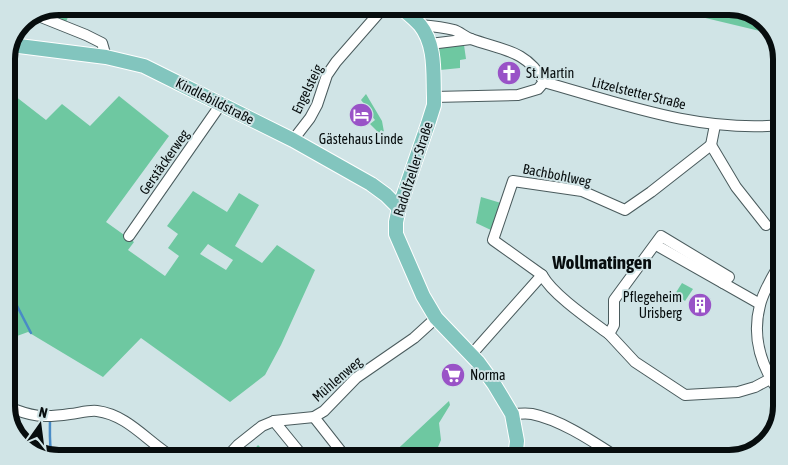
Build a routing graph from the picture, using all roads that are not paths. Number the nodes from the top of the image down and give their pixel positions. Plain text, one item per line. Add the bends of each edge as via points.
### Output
1 (378, 15) edge
2 (409, 15) edge
3 (43, 18) edge
4 (420, 25) junction
5 (468, 37) junction
6 (429, 41) junction
7 (16, 46) edge
8 (106, 57) junction
9 (544, 82) junction
10 (434, 97) junction
11 (221, 104) junction
12 (715, 125) junction
13 (773, 126) edge
14 (293, 140) junction
15 (711, 145) junction
16 (399, 208) junction
17 (766, 225) dead end
18 (130, 236) dead end
19 (542, 275) junction
20 (773, 278) edge
21 (760, 304) junction
22 (436, 318) junction
23 (609, 334) junction
24 (472, 355) junction
25 (770, 379) junction
26 (773, 383) edge
27 (15, 409) edge
28 (512, 414) junction
29 (314, 417) junction
30 (274, 421) junction
31 (162, 450) edge
32 (234, 450) edge
33 (298, 450) edge
34 (340, 450) edge
35 (516, 450) edge
36 (605, 450) edge

1 - 14 street, Engelsteig via 327,75 317,105
2 - 4 main road, Radolfzeller Straße
3 - 8 street via 102,43
4 - 5 street via 454,30
4 - 6 main road, Radolfzeller Straße
5 - 6 street
5 - 9 street via 522,57
6 - 10 main road, Radolfzeller Straße
7 - 8 main road, Kindlebildstraße
8 - 11 main road, Kindlebildstraße via 144,66
9 - 10 street via 538,89 518,96
9 - 12 street, Litzelstetter Straße via 654,113
10 - 16 main road, Radolfzeller Straße
11 - 14 main road, Kindlebildstraße
11 - 18 street, Gerstäckerweg
12 - 13 street, Litzelstetter Straße via 745,128
12 - 15 street
14 - 16 main road, Kindlebildstraße via 371,184
15 - 17 street via 736,187
15 - 19 street, Bachbohlweg via 625,210 582,191 513,181 493,240
16 - 22 main road, Radolfzeller Straße via 396,234
19 - 23 street via 573,307
19 - 24 street
20 - 21 street
21 - 23 street via 723,283 729,277 661,236 614,300 614,326
21 - 25 street via 758,350
22 - 24 main road, Radolfzeller Straße
22 - 29 street, Mühlenweg via 414,338 356,378
23 - 25 street via 635,362 685,395 738,392
24 - 28 main road, Radolfzeller Straße
25 - 26 street
27 - 31 street via 36,417 96,410 128,422
28 - 35 main road, Radolfzeller Straße
28 - 36 street via 532,414 550,420
29 - 30 street, Mühlenweg
29 - 34 street
30 - 32 street, Mühlenweg via 247,437
30 - 33 street

